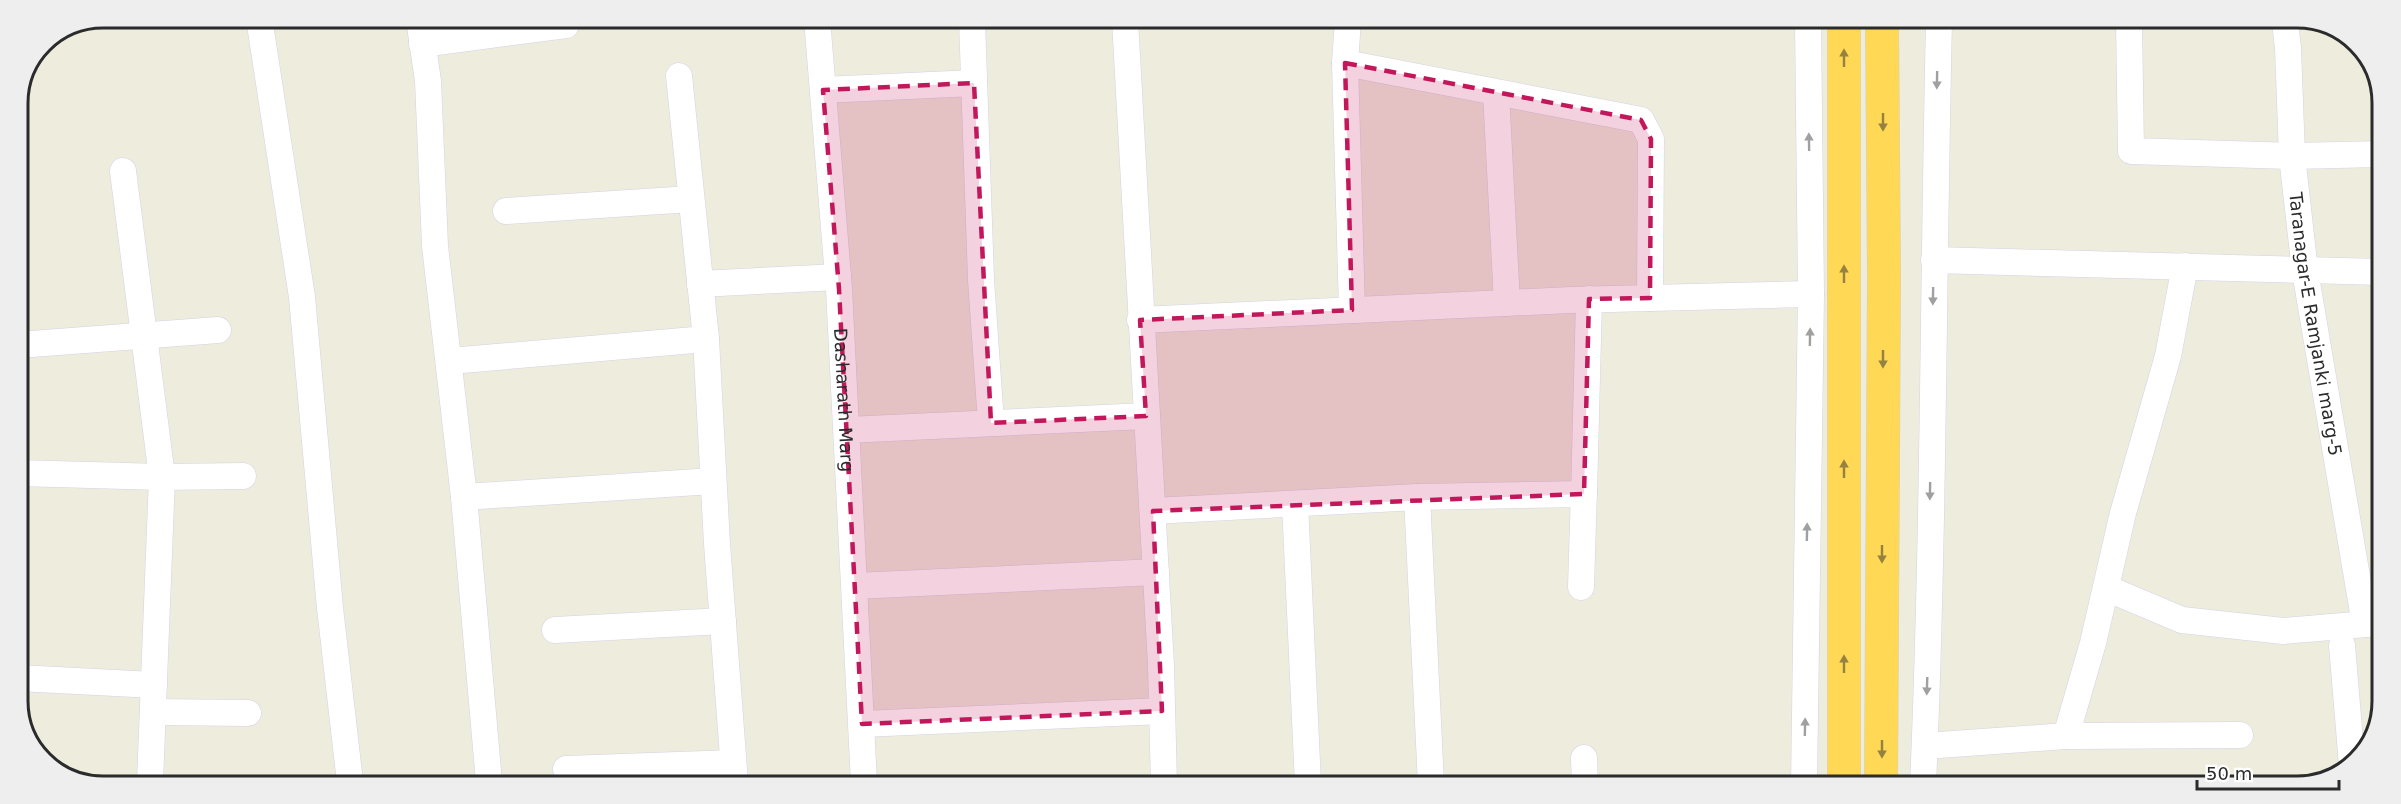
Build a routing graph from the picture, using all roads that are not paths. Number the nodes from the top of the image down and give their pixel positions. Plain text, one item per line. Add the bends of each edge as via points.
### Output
1 (261, 29) edge
2 (420, 29) edge
3 (536, 29) edge
4 (818, 29) edge
5 (972, 29) edge
6 (1125, 29) edge
7 (1347, 29) edge
8 (1808, 29) edge
9 (1844, 29) edge
10 (1882, 29) edge
11 (1939, 29) edge
12 (2129, 29) edge
13 (2286, 29) edge
14 (422, 44) junction
15 (1345, 63) junction
16 (679, 76) dead end
17 (974, 83) junction
18 (823, 90) junction
19 (1496, 93) junction
20 (2372, 154) edge
21 (2292, 156) junction
22 (123, 171) dead end
23 (691, 199) junction
24 (506, 211) dead end
25 (1934, 260) junction
26 (2185, 266) junction
27 (2305, 271) junction
28 (2372, 272) edge
29 (838, 277) junction
30 (700, 284) junction
31 (1811, 294) junction
32 (1650, 298) junction
33 (1590, 299) junction
34 (1507, 303) junction
35 (1352, 310) junction
36 (1140, 320) junction
37 (218, 330) dead end
38 (144, 336) junction
39 (706, 339) junction
40 (29, 344) edge
41 (450, 361) junction
42 (1146, 416) junction
43 (991, 423) junction
44 (847, 430) junction
45 (29, 473) edge
46 (243, 476) dead end
47 (162, 477) junction
48 (713, 481) junction
49 (1584, 490) junction
50 (464, 497) junction
51 (1417, 497) junction
52 (1295, 504) junction
53 (1153, 512) junction
54 (1156, 572) junction
55 (855, 586) junction
56 (1581, 587) dead end
57 (2106, 588) junction
58 (723, 621) junction
59 (2372, 623) edge
60 (555, 630) dead end
61 (2342, 645) dead end
62 (29, 679) edge
63 (154, 685) junction
64 (1162, 711) junction
65 (153, 712) junction
66 (248, 714) dead end
67 (862, 724) junction
68 (2240, 735) dead end
69 (2066, 736) junction
70 (1925, 746) junction
71 (2351, 754) edge
72 (1584, 758) dead end
73 (567, 770) dead end
74 (734, 773) edge
75 (150, 776) edge
76 (349, 776) edge
77 (488, 776) edge
78 (864, 776) edge
79 (1164, 776) edge
80 (1308, 776) edge
81 (1431, 776) edge
82 (1585, 776) edge
83 (1804, 776) edge
84 (1844, 776) edge
85 (1881, 776) edge
86 (1923, 776) edge

1 - 76 street via 302,297
2 - 14 street
3 - 14 street
4 - 18 street, Dasharath Marg
5 - 17 street
6 - 36 street
7 - 15 street
31 -> 8 street
84 -> 9 highway
10 -> 85 highway
11 -> 25 street
12 - 21 street via 2131,151
13 - 21 street, Taranagar-E Ramjanki marg-5
14 - 41 street via 428,81 435,246
15 - 19 street
15 - 35 street
16 - 23 street
17 - 18 street
17 - 43 street
18 - 29 street, Dasharath Marg
19 - 32 street via 1641,120 1651,139
19 - 34 street
20 - 21 street
21 - 27 street, Taranagar-E Ramjanki marg-5
22 - 38 street
23 - 24 street
23 - 30 street
25 - 26 street
25 -> 70 street
26 - 27 street
26 - 57 street via 2168,356
27 - 28 street
27 - 59 street, Taranagar-E Ramjanki marg-5
29 - 30 street
29 - 44 street, Dasharath Marg
30 - 39 street
31 - 32 street
83 -> 31 street
32 - 33 street
33 - 34 street
33 - 49 street
34 - 35 street
35 - 36 street
36 - 42 street
37 - 38 street
38 - 40 street
38 - 47 street
39 - 41 street
39 - 48 street
41 - 50 street
42 - 43 street
42 - 53 street
43 - 44 street
44 - 55 street, Dasharath Marg
45 - 47 street
46 - 47 street
47 - 63 street
48 - 50 street
48 - 58 street
49 - 51 street via 1584,494
49 - 56 street
50 - 77 street
51 - 52 street
51 - 81 street
52 - 53 street
52 - 80 street
53 - 54 street
54 - 55 street
54 - 64 street
55 - 67 street, Dasharath Marg
57 - 59 street via 2182,620 2283,631
57 - 69 street
58 - 60 street
58 - 74 street
61 - 71 street
62 - 63 street
63 - 65 street
64 - 67 street
64 - 79 street
65 - 66 street
65 - 75 street
67 - 78 street, Dasharath Marg
68 - 69 street
69 - 70 street
70 - 86 street
72 - 82 street
73 - 74 street

